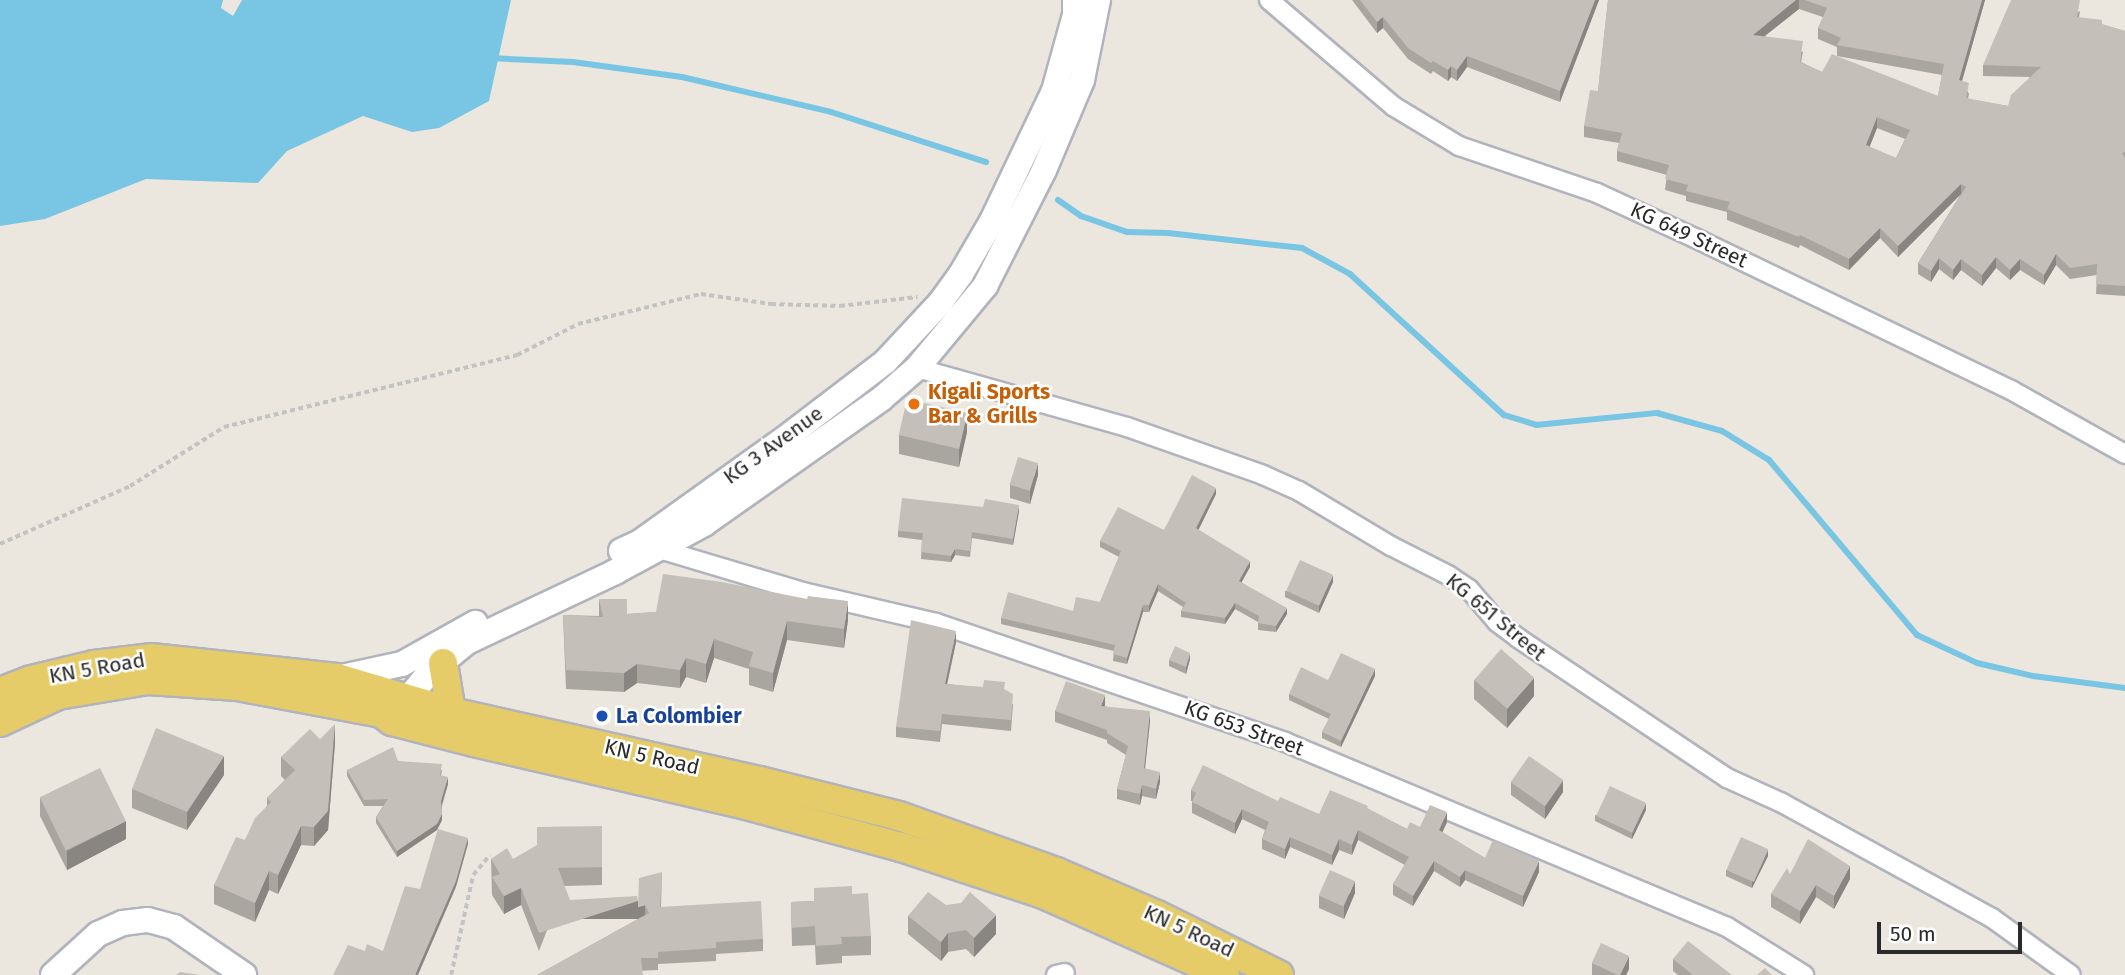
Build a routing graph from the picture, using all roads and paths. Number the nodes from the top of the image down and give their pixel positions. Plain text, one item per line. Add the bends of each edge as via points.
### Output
1 (1075, 0) edge
2 (1098, 0) edge
3 (1269, 0) edge
4 (940, 303) junction
5 (917, 368) junction
6 (2125, 454) edge
7 (0, 544) edge
8 (659, 549) junction
9 (443, 663) junction
10 (337, 678) junction
11 (0, 692) edge
12 (392, 711) junction
13 (451, 712) junction
14 (0, 722) edge
15 (490, 855) dead end
16 (54, 975) edge
17 (244, 975) edge
18 (451, 975) edge
19 (1225, 975) edge
20 (1279, 975) edge
21 (1804, 975) edge
22 (2071, 975) edge

1 - 4 main road, KG 3 Avenue via 1054,91 992,220
2 - 5 main road, KG 3 Avenue via 1082,80 1044,170 985,286
3 - 6 street, KG 649 Street via 1393,106 1459,146 1597,193 1695,238 2011,390
4 - 7 path via 914,296 840,306 771,304 701,295 578,324 517,355 224,428 131,486
4 - 10 main road, KG 3 Avenue via 885,362 640,542 402,664
5 - 8 main road, KG 3 Avenue via 704,524
5 - 22 street, KG 651 Street via 1126,428 1299,491 1469,589 1497,622 1518,638 1727,778 1783,803 1992,918
8 - 9 main road, KG 3 Avenue via 467,642
8 - 21 street, KG 653 Street via 803,592 936,623 1272,737 1727,927
9 - 12 main road, KG 3 Avenue
9 - 13 main road
10 - 11 main road, KN 5 Road via 150,657 94,665
10 - 12 main road, KN 5 Road
12 - 13 main road, KN 5 Road
12 - 14 main road, KN 5 Road via 237,686 148,680 58,695
12 - 19 main road, KN 5 Road via 889,844 1043,894
13 - 20 main road, KN 5 Road via 899,816 1056,872
15 - 18 path via 473,875
16 - 17 main road via 98,933 148,920 174,927

